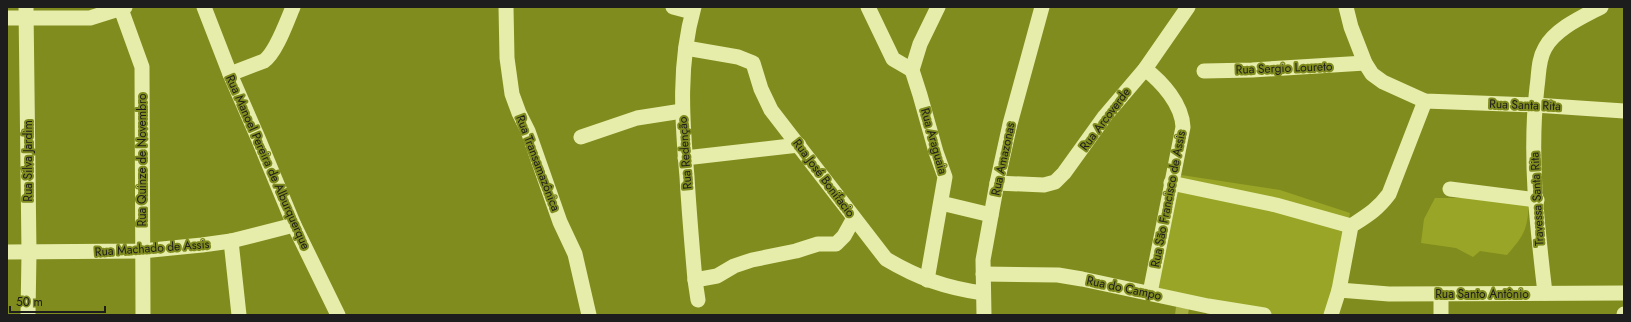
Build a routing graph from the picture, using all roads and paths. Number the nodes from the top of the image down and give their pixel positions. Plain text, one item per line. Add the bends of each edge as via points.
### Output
1 (204, 7) edge
2 (293, 7) edge
3 (506, 7) edge
4 (673, 7) edge
5 (868, 7) edge
6 (938, 7) edge
7 (1042, 7) edge
8 (1188, 7) edge
9 (1346, 7) edge
10 (1601, 7) edge
11 (123, 8) edge
12 (693, 10) edge
13 (26, 12) edge
14 (1573, 14) edge
15 (7, 18) edge
16 (686, 48) junction
17 (1364, 63) junction
18 (1145, 69) junction
19 (912, 70) junction
20 (1204, 71) dead end
21 (230, 74) junction
22 (1425, 101) junction
23 (1535, 105) junction
24 (682, 110) junction
25 (1624, 111) edge
26 (581, 137) dead end
27 (798, 145) junction
28 (685, 158) junction
29 (997, 183) junction
30 (1171, 183) junction
31 (1450, 189) dead end
32 (1537, 200) junction
33 (941, 203) junction
34 (991, 215) junction
35 (854, 218) junction
36 (294, 225) junction
37 (1351, 226) junction
38 (230, 241) junction
39 (142, 251) junction
40 (7, 252) edge
41 (29, 253) junction
42 (983, 274) junction
43 (695, 280) junction
44 (927, 280) junction
45 (1339, 290) junction
46 (983, 293) junction
47 (1150, 293) junction
48 (1624, 293) edge
49 (1441, 294) junction
50 (1545, 294) junction
51 (698, 300) dead end
52 (1207, 311) edge
53 (28, 315) edge
54 (143, 315) edge
55 (239, 315) edge
56 (338, 315) edge
57 (589, 315) edge
58 (984, 315) edge
59 (1264, 315) edge
60 (1331, 315) edge
61 (1441, 315) edge

1 - 21 street, Rua Manoel Pereira de Alburquerque
2 - 21 street via 268,58
3 - 57 street, Rua Transamazônica via 507,58 512,94 574,254
4 - 12 street
5 - 19 street via 893,59
6 - 19 street via 920,44
7 - 29 street, Rua Amazonas via 1010,124
8 - 18 street, Rua Arcoverde
9 - 17 street
10 - 14 street, Travessa Santa Rita
11 - 13 street via 90,18
11 - 39 street, Rua Quinze de Novembro via 142,68
12 - 16 street, Rua Redenção
13 - 15 street
13 - 41 street, Rua Silva Jardim
14 - 23 street, Travessa Santa Rita via 1545,47 1540,60
16 - 24 street, Rua Redenção via 682,68
16 - 27 street, Rua José Bonifacio via 750,61 771,110
17 - 20 street, Rua Sergio Loureto
17 - 22 street via 1372,74 1383,82
18 - 29 street, Rua Arcoverde via 1105,116 1055,182 1044,185
18 - 30 street, Rua São Francisco de Assis via 1162,85 1183,120
19 - 33 street, Rua Araguaia via 945,177
21 - 36 street, Rua Manoel Pereira de Alburquerque
22 - 23 street, Rua Santa Rita
22 - 37 street via 1389,194 1369,216
23 - 25 street, Rua Santa Rita
23 - 32 street, Travessa Santa Rita
24 - 26 street via 637,118
24 - 28 street, Rua Redenção
27 - 28 street
27 - 35 street, Rua José Bonifacio
28 - 43 street, Rua Redenção
29 - 34 street, Rua Amazonas
30 - 37 street via 1276,205
30 - 47 street, Rua São Francisco de Assis
31 - 32 street
32 - 50 street, Travessa Santa Rita
33 - 34 street
33 - 44 street, Rua Araguaia
34 - 42 street, Rua Amazonas
35 - 43 street via 844,236 836,244 818,244 752,260 734,266 718,276
35 - 44 street, Rua José Bonifacio via 886,259
36 - 38 street, Rua Machado de Assis
36 - 56 street, Rua Manoel Pereira de Alburquerque
37 - 45 street
38 - 39 street, Rua Machado de Assis
38 - 55 street
39 - 41 street, Rua Machado de Assis
39 - 54 street, Rua Quinze de Novembro
40 - 41 street, Rua Machado de Assis
41 - 53 street, Rua Silva Jardim
42 - 46 street, Rua Amazonas
42 - 47 street, Rua do Campo via 1058,275
43 - 51 street, Rua Redenção
44 - 46 street, Rua José Bonifacio
45 - 49 street, Rua Santo Antônio via 1389,294
45 - 60 street
46 - 58 street, Rua Amazonas
47 - 52 street, Rua do Campo
48 - 50 street, Rua Santo Antônio
49 - 50 street, Rua Santo Antônio
49 - 61 street
52 - 59 street, Rua do Campo

